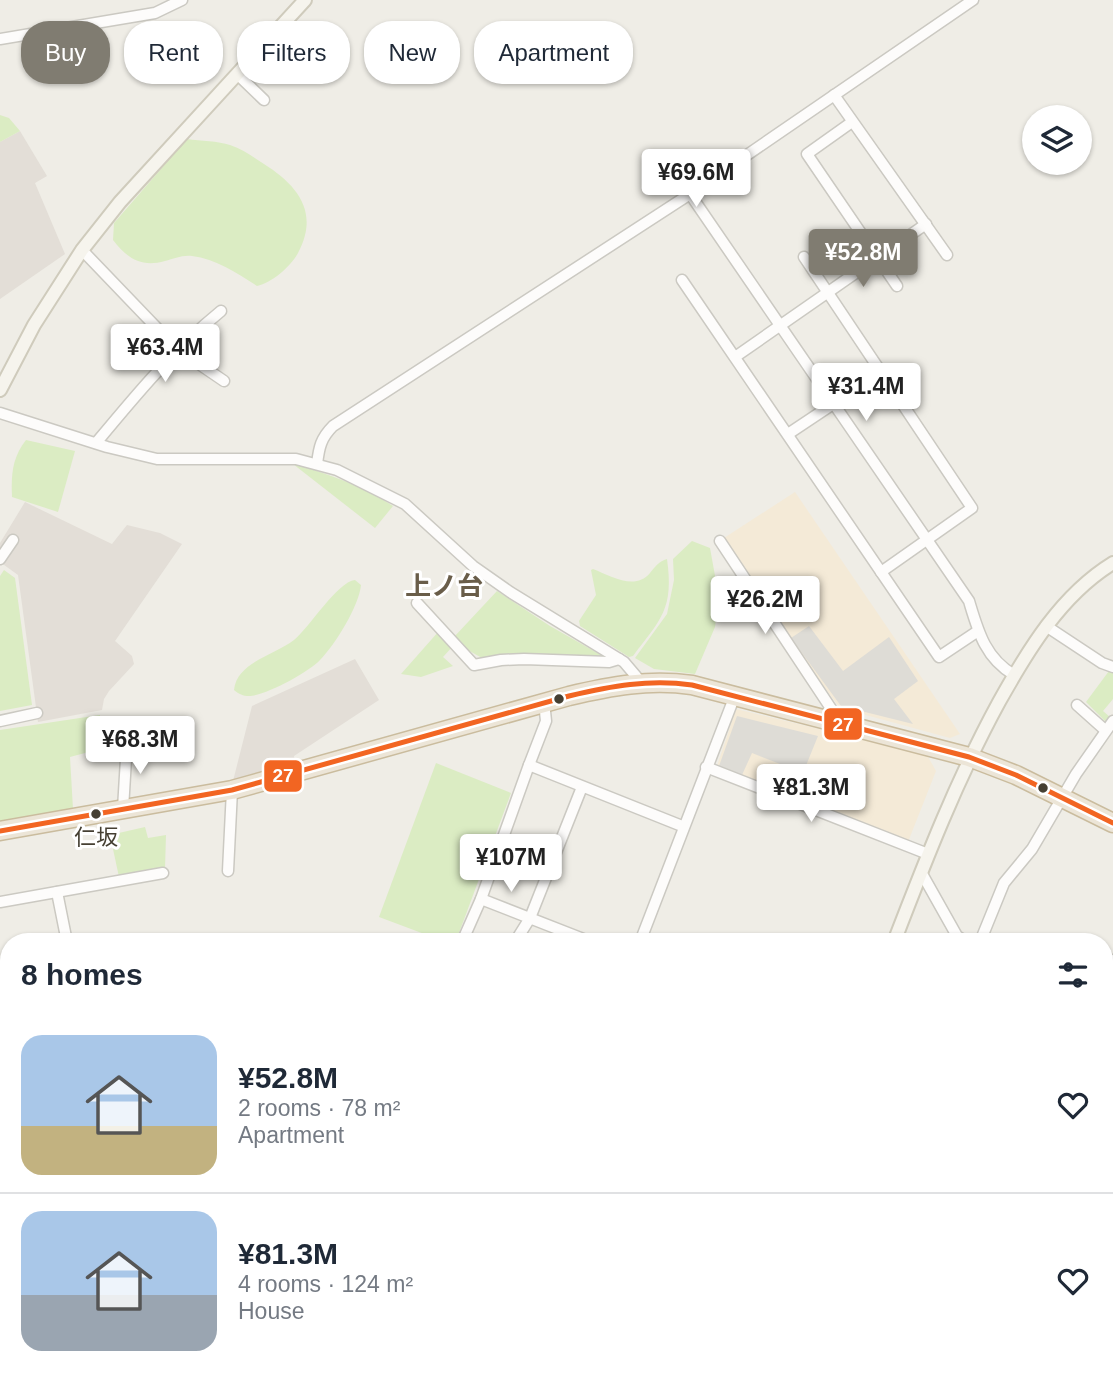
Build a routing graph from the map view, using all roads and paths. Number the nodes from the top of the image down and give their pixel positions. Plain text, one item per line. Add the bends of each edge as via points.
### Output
1 (182, 0) edge
2 (305, 0) edge
3 (973, 0) edge
4 (286, 21) edge
5 (0, 39) edge
6 (237, 74) edge
7 (247, 84) edge
8 (834, 95) junction
9 (264, 100) dead end
10 (852, 121) junction
11 (690, 194) junction
12 (926, 224) junction
13 (82, 250) junction
14 (947, 255) dead end
15 (804, 257) dead end
16 (878, 259) junction
17 (682, 280) dead end
18 (897, 286) dead end
19 (828, 294) junction
20 (221, 311) dead end
21 (780, 325) junction
22 (177, 349) junction
23 (735, 357) junction
24 (881, 372) junction
25 (224, 381) dead end
26 (0, 390) edge
27 (833, 403) junction
28 (0, 413) edge
29 (788, 435) junction
30 (96, 443) junction
31 (317, 464) junction
32 (13, 540) dead end
33 (927, 540) junction
34 (720, 541) dead end
35 (0, 559) edge
36 (1113, 563) edge
37 (881, 572) junction
38 (417, 603) dead end
39 (1046, 626) junction
40 (978, 631) junction
41 (619, 659) junction
42 (1113, 667) edge
43 (1014, 675) junction
44 (641, 682) junction
45 (734, 698) junction
46 (544, 702) junction
47 (1077, 705) dead end
48 (37, 713) dead end
49 (0, 721) edge
50 (834, 721) junction
51 (1113, 721) edge
52 (1105, 730) junction
53 (127, 742) dead end
54 (969, 757) junction
55 (529, 765) junction
56 (706, 766) junction
57 (582, 787) junction
58 (232, 790) junction
59 (1062, 797) junction
60 (123, 809) junction
61 (1113, 823) edge
62 (682, 826) junction
63 (0, 831) edge
64 (928, 854) junction
65 (228, 871) dead end
66 (921, 872) junction
67 (163, 873) dead end
68 (57, 892) junction
69 (481, 899) junction
70 (0, 902) edge
71 (530, 918) junction
72 (65, 933) edge
73 (466, 933) edge
74 (521, 933) edge
75 (568, 933) edge
76 (643, 933) edge
77 (897, 933) edge
78 (955, 933) edge
79 (984, 933) edge

1 - 5 street via 155,13
2 - 4 street
3 - 8 street
6 - 13 street
7 - 9 street
8 - 10 street
8 - 11 street
10 - 12 street
10 - 16 street via 807,154
11 - 21 street
11 - 31 street via 333,426 319,445
12 - 14 street
12 - 16 street
13 - 22 street
13 - 26 street via 34,325
15 - 19 street
16 - 18 street
16 - 19 street
17 - 23 street
19 - 21 street
19 - 24 street
20 - 22 street
21 - 23 street
21 - 27 street
22 - 25 street
22 - 30 street
23 - 29 street
24 - 27 street
24 - 33 street via 972,508
27 - 29 street
27 - 33 street
28 - 30 street
29 - 37 street
30 - 31 street via 158,459 296,459
31 - 41 street via 363,481 405,504 473,566
32 - 35 street
33 - 37 street
33 - 40 street via 969,601
34 - 50 street via 832,710
36 - 39 street via 1097,573
37 - 40 street via 939,657
38 - 41 street via 474,665 501,660
39 - 42 street
39 - 43 street
40 - 43 street via 1002,668
41 - 44 street
43 - 54 street
44 - 45 highway via 692,685
44 - 46 highway
45 - 50 highway
45 - 56 street
46 - 55 street via 546,721
46 - 58 highway
47 - 52 street
48 - 49 street
50 - 54 highway
51 - 52 street
52 - 59 street
53 - 60 street
54 - 59 highway
54 - 64 street
55 - 57 street
55 - 69 street
56 - 62 street
56 - 64 street
57 - 62 street
57 - 71 street
58 - 60 highway
58 - 65 street
59 - 61 highway
59 - 79 street via 1032,849 1004,883
60 - 63 highway
62 - 76 street
64 - 66 street
66 - 77 street
66 - 78 street
67 - 68 street
68 - 70 street
68 - 72 street
69 - 71 street
69 - 73 street
71 - 74 street
71 - 75 street

